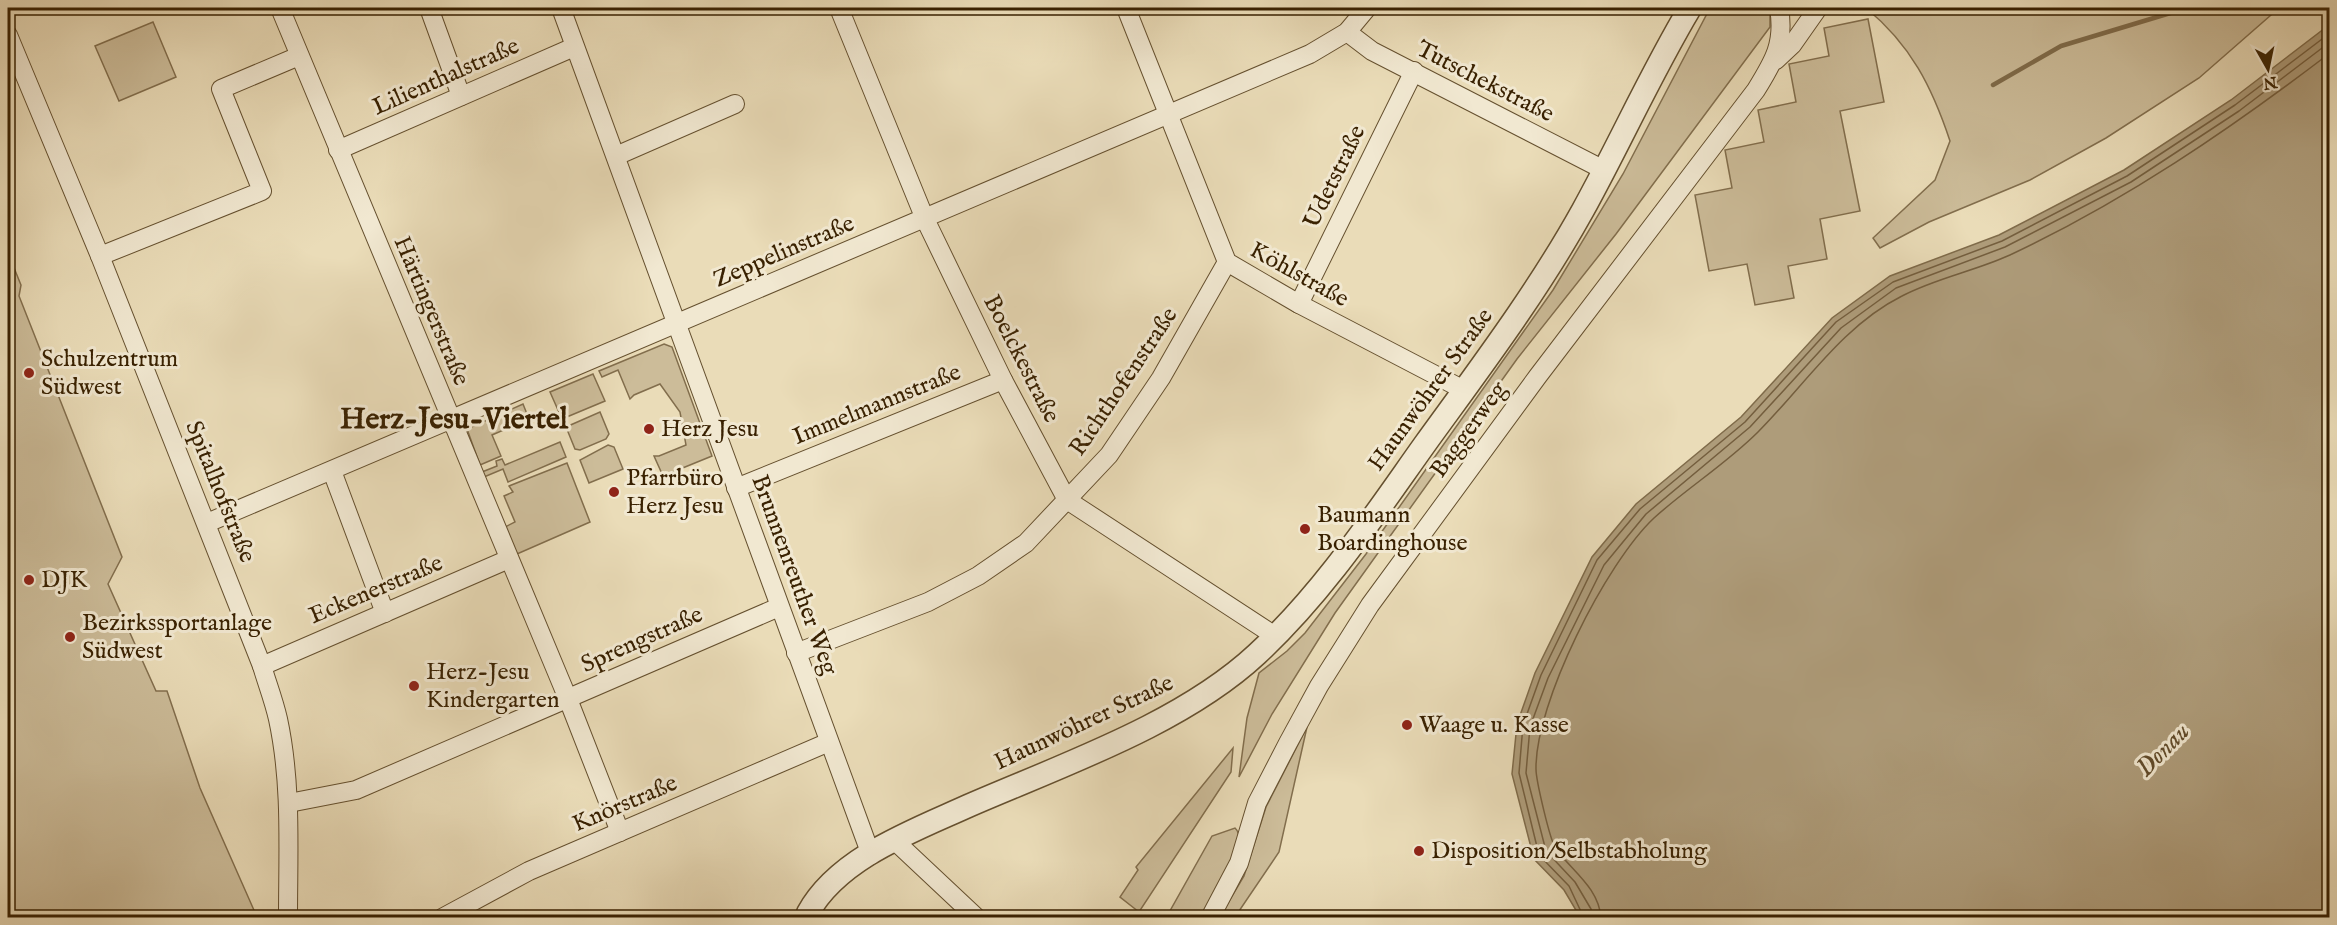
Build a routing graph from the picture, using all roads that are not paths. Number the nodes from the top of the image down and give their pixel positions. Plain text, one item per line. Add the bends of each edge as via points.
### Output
1 (280, 8) edge
2 (429, 8) edge
3 (561, 8) edge
4 (839, 8) edge
5 (1126, 8) edge
6 (1367, 8) edge
7 (1690, 8) edge
8 (1779, 8) edge
9 (1818, 8) edge
10 (1347, 32) junction
11 (8, 35) edge
12 (574, 47) junction
13 (299, 56) junction
14 (1776, 60) junction
15 (1414, 71) junction
16 (461, 96) junction
17 (735, 104) dead end
18 (1168, 112) junction
19 (338, 150) junction
20 (616, 156) junction
21 (1604, 170) junction
22 (925, 219) junction
23 (100, 256) junction
24 (1227, 262) junction
25 (1299, 304) junction
26 (676, 322) junction
27 (1004, 380) junction
28 (1464, 390) junction
29 (451, 420) junction
30 (332, 471) junction
31 (736, 488) junction
32 (1067, 500) junction
33 (207, 523) junction
34 (509, 559) junction
35 (779, 607) junction
36 (385, 613) junction
37 (1275, 636) junction
38 (796, 652) junction
39 (262, 666) junction
40 (568, 699) junction
41 (829, 742) junction
42 (288, 803) junction
43 (620, 832) junction
44 (895, 841) junction
45 (871, 855) junction
46 (805, 915) edge
47 (288, 918) edge
48 (442, 918) edge
49 (977, 918) edge
50 (1210, 918) edge

1 - 13 street, Härtingerstraße
2 - 16 street
3 - 12 street, Brunnenreuther Weg
4 - 22 street, Boelckestraße
5 - 18 street, Köhlstraße
6 - 10 street, Zeppelinstraße
7 - 21 street, Haunwöhrer Straße
8 - 14 street, Baggerweg
9 - 14 street, Baggerweg via 1792,45
10 - 15 street, Tutschekstraße via 1372,51
10 - 18 street, Zeppelinstraße via 1310,54
11 - 23 street, Spitalhofstraße
12 - 16 street, Lilienthalstraße
12 - 20 street, Brunnenreuther Weg
13 - 19 street, Härtingerstraße
13 - 23 street via 220,89 262,191
14 - 50 street, Baggerweg via 1370,605 1319,686 1262,793 1239,863
15 - 21 street, Tutschekstraße
15 - 25 street, Udetstraße
16 - 19 street, Lilienthalstraße
17 - 20 street
18 - 22 street, Zeppelinstraße
18 - 24 street, Köhlstraße
19 - 29 street, Härtingerstraße
20 - 26 street, Brunnenreuther Weg
21 - 28 street, Haunwöhrer Straße via 1540,284
22 - 26 street, Zeppelinstraße
22 - 27 street, Boelckestraße
23 - 33 street, Spitalhofstraße
24 - 25 street, Köhlstraße
24 - 32 street, Richthofenstraße via 1161,378 1109,455
25 - 28 street, Köhlstraße
26 - 29 street, Zeppelinstraße
26 - 31 street, Brunnenreuther Weg
27 - 31 street, Immelmannstraße
27 - 32 street, Boelckestraße
28 - 37 street, Haunwöhrer Straße via 1325,581
29 - 30 street, Zeppelinstraße
29 - 34 street, Härtingerstraße
30 - 33 street, Zeppelinstraße
30 - 36 street
31 - 35 street, Brunnenreuther Weg
32 - 37 street, Boelckestraße
32 - 38 street, Richthofenstraße via 1026,543 978,576 928,602
33 - 39 street, Spitalhofstraße
34 - 36 street, Eckenerstraße
34 - 40 street, Härtingerstraße
35 - 38 street, Brunnenreuther Weg
35 - 40 street, Sprengstraße
36 - 39 street, Eckenerstraße
37 - 44 street, Haunwöhrer Straße via 1227,679 1170,714
38 - 41 street, Brunnenreuther Weg
39 - 42 street, Spitalhofstraße via 278,718
40 - 42 street, Sprengstraße via 356,790
40 - 43 street, Härtingerstraße
41 - 43 street, Knörstraße
41 - 45 street, Brunnenreuther Weg
42 - 47 street, Spitalhofstraße
43 - 48 street, Knörstraße via 529,871
44 - 45 street, Haunwöhrer Straße
44 - 49 street
45 - 46 street, Haunwöhrer Straße via 833,879

